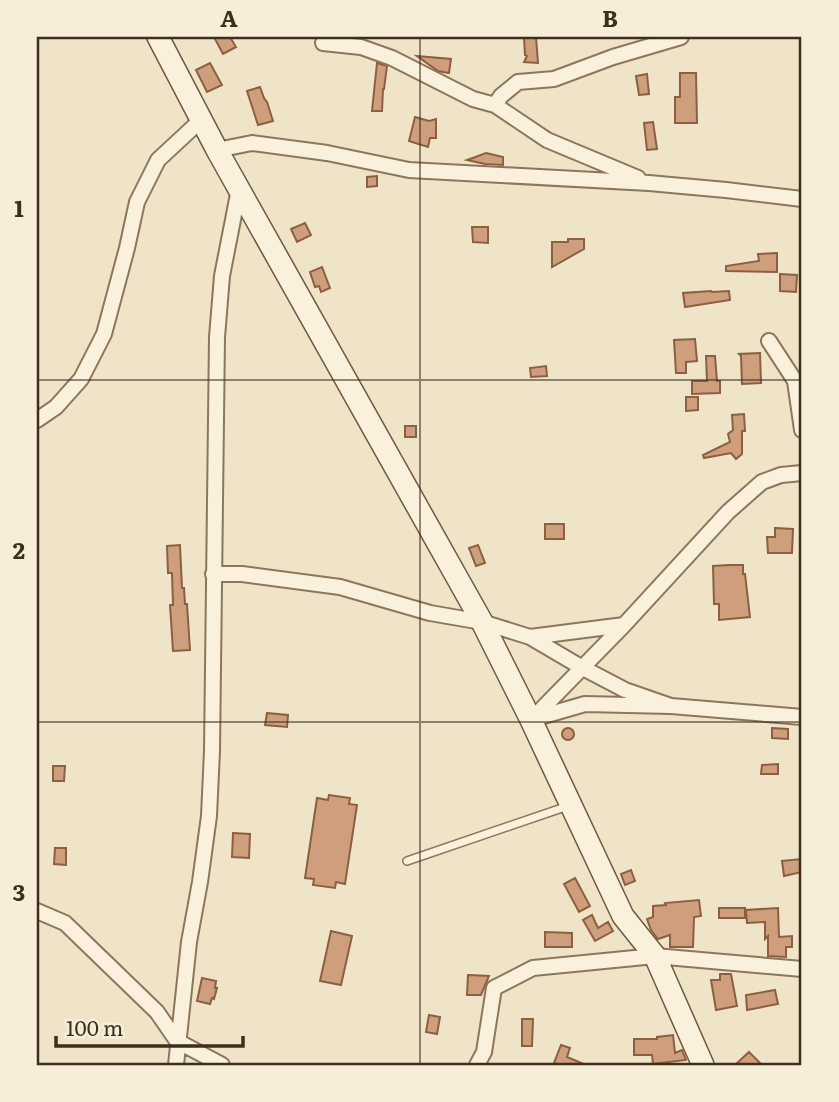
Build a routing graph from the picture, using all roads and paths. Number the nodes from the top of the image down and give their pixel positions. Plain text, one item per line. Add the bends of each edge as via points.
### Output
1 (158, 37) edge
2 (681, 37) edge
3 (323, 43) dead end
4 (495, 105) junction
5 (201, 120) junction
6 (217, 150) junction
7 (649, 183) junction
8 (239, 189) junction
9 (802, 199) edge
10 (769, 341) dead end
11 (37, 419) edge
12 (802, 430) edge
13 (802, 473) edge
14 (213, 574) junction
15 (482, 622) junction
16 (624, 625) junction
17 (530, 637) junction
18 (581, 667) junction
19 (671, 706) junction
20 (802, 717) edge
21 (531, 720) junction
22 (571, 805) junction
23 (407, 861) dead end
24 (37, 911) edge
25 (655, 956) junction
26 (802, 969) edge
27 (177, 1041) junction
28 (176, 1065) edge
29 (222, 1065) edge
30 (477, 1065) edge
31 (704, 1065) edge

1 - 5 main road
2 - 4 street via 554,79 518,82
3 - 4 street via 361,47 392,58 473,99
4 - 7 street via 547,140
5 - 6 main road
5 - 11 street via 158,160 137,202 104,334 81,379 56,407
6 - 7 street via 252,143 410,170
6 - 8 main road
7 - 9 street
8 - 14 street via 222,276 217,337
8 - 15 main road
10 - 12 street via 795,381
13 - 16 street via 762,482 728,512
14 - 15 street via 340,587 430,613
14 - 27 street via 209,816
15 - 17 street
15 - 21 main road
16 - 17 street
16 - 18 street
17 - 18 street
18 - 19 street via 625,690
18 - 21 street
19 - 20 street
19 - 21 street via 584,704
21 - 22 main road
22 - 23 lane
22 - 25 main road via 623,916
24 - 27 street via 65,923 157,1012
25 - 26 street
25 - 30 street via 533,968 494,988 484,1052
25 - 31 main road
27 - 28 street
27 - 29 street

